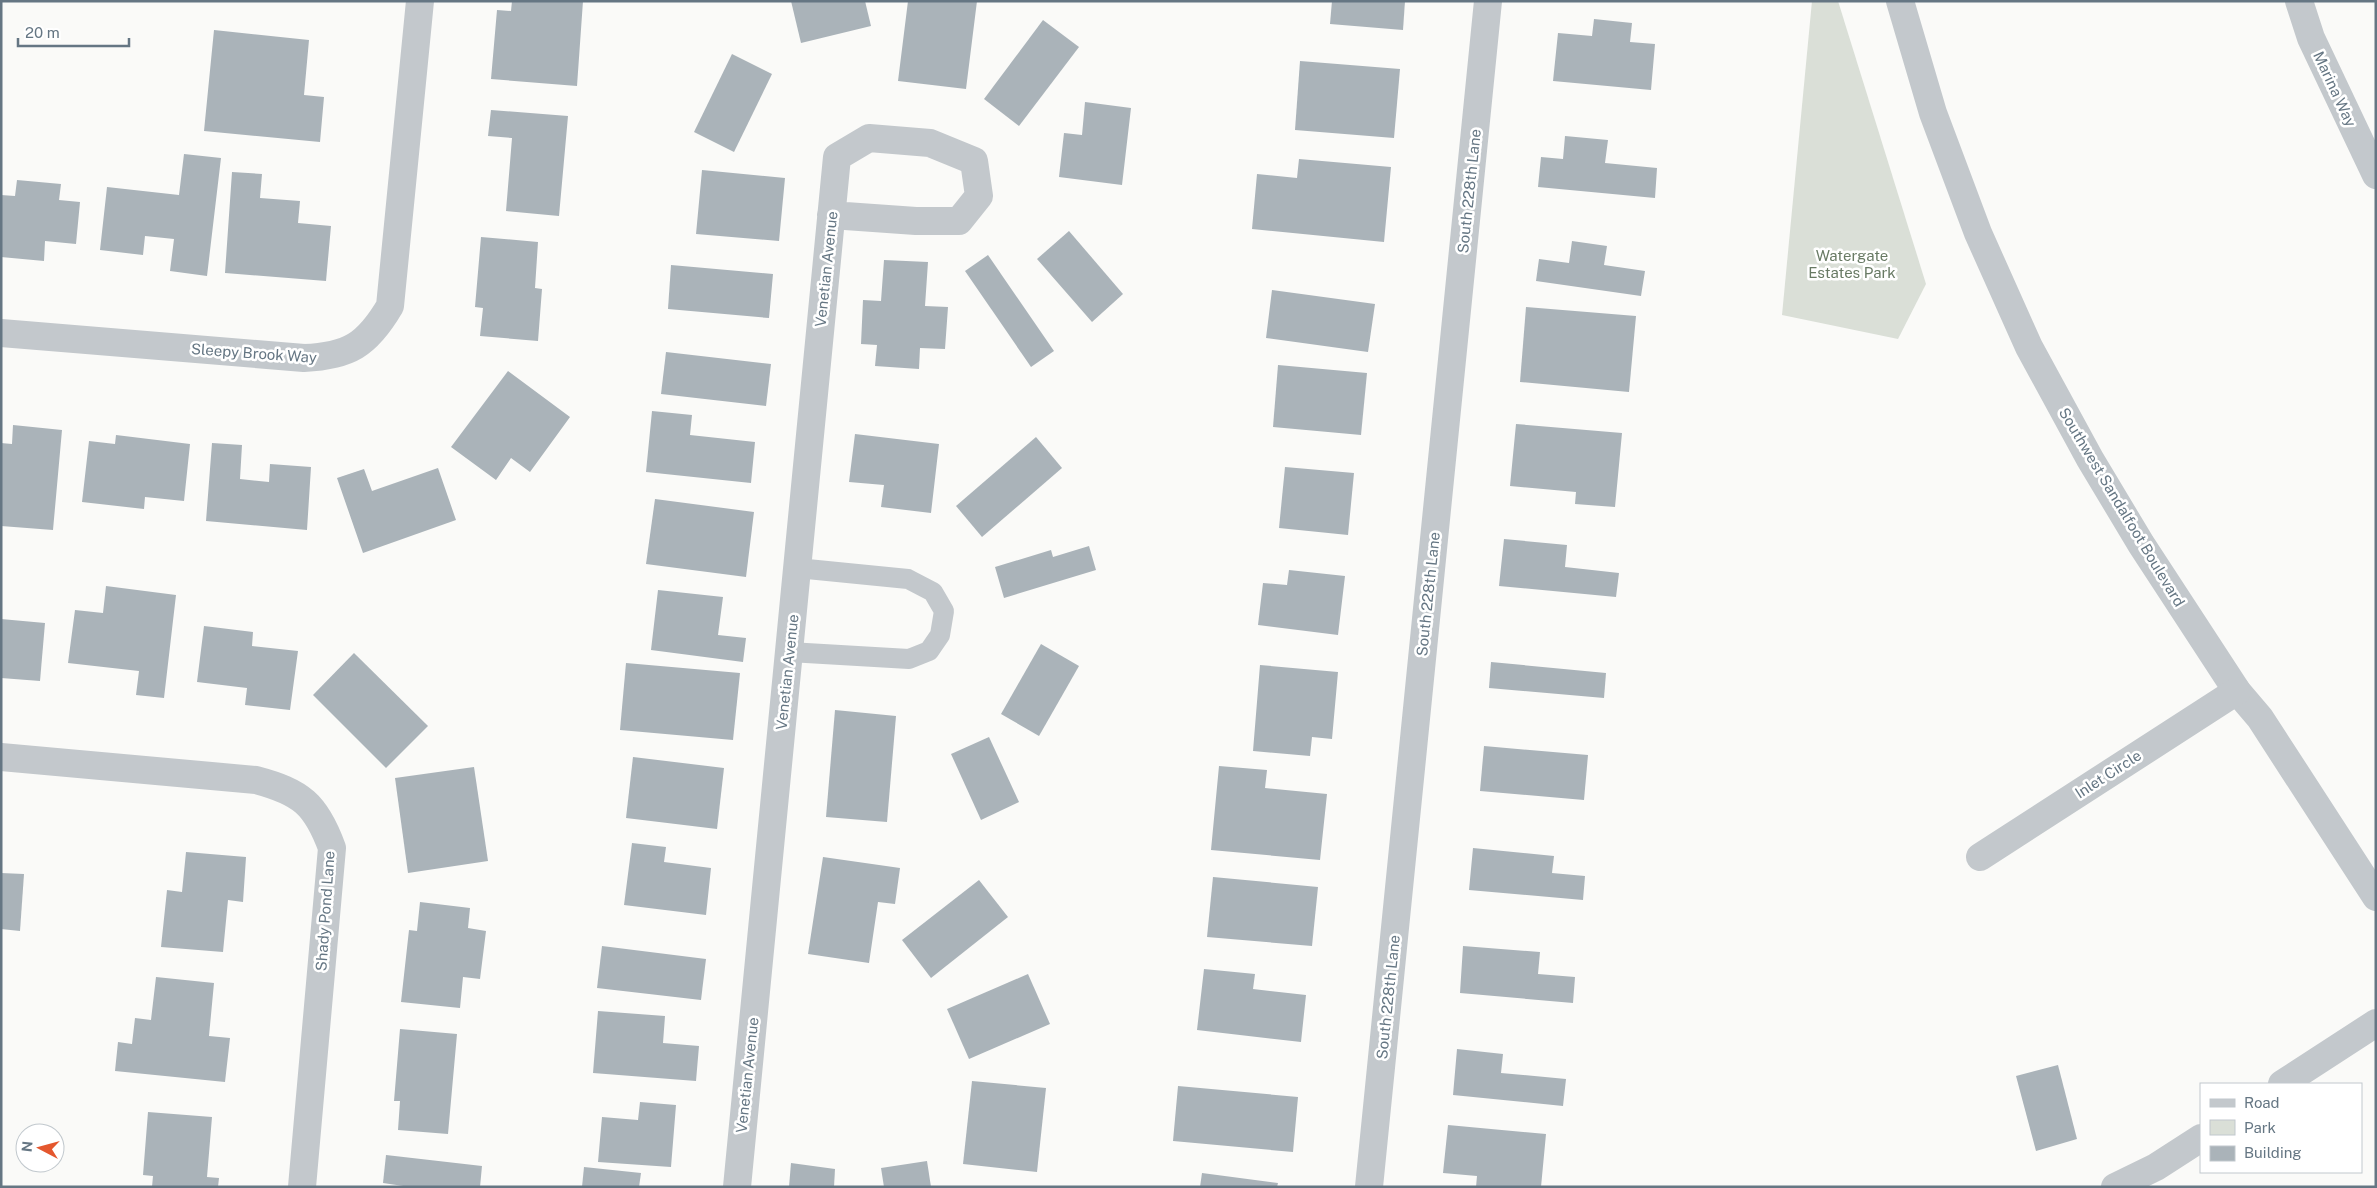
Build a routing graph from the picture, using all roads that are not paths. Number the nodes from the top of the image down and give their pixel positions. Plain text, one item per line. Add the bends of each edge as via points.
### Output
1 (420, 1) edge
2 (1488, 1) edge
3 (1900, 1) edge
4 (2299, 1) edge
5 (2376, 175) edge
6 (832, 216) junction
7 (1, 333) edge
8 (797, 568) junction
9 (789, 652) junction
10 (2237, 691) junction
11 (1, 757) edge
12 (1980, 857) dead end
13 (2376, 896) edge
14 (2376, 1023) edge
15 (2284, 1083) edge
16 (2200, 1139) edge
17 (302, 1187) edge
18 (736, 1187) edge
19 (1369, 1187) edge
20 (2115, 1187) edge

1 - 7 street, Sleepy Brook Way via 390,306 376,329 361,342 330,357 304,358
2 - 19 street, South 228th Lane
3 - 10 street, Southwest Sandalfoot Boulevard via 1933,114 1974,224 2029,347 2090,460
4 - 5 street, Marina Way via 2312,38
6 - 6 street, Venetian Avenue via 837,157 869,138 930,143 974,161 978,196 959,220
6 - 8 street, Venetian Avenue
8 - 9 street, Venetian Avenue
8 - 9 lane via 908,579 933,592 944,611 940,635 930,652 909,659
9 - 18 street, Venetian Avenue
10 - 12 street, Inlet Circle
10 - 13 street, Southwest Sandalfoot Boulevard via 2260,718
11 - 17 street, Shady Pond Lane via 256,780 283,788 306,802 317,816 332,848
14 - 15 street
16 - 20 street via 2156,1167

